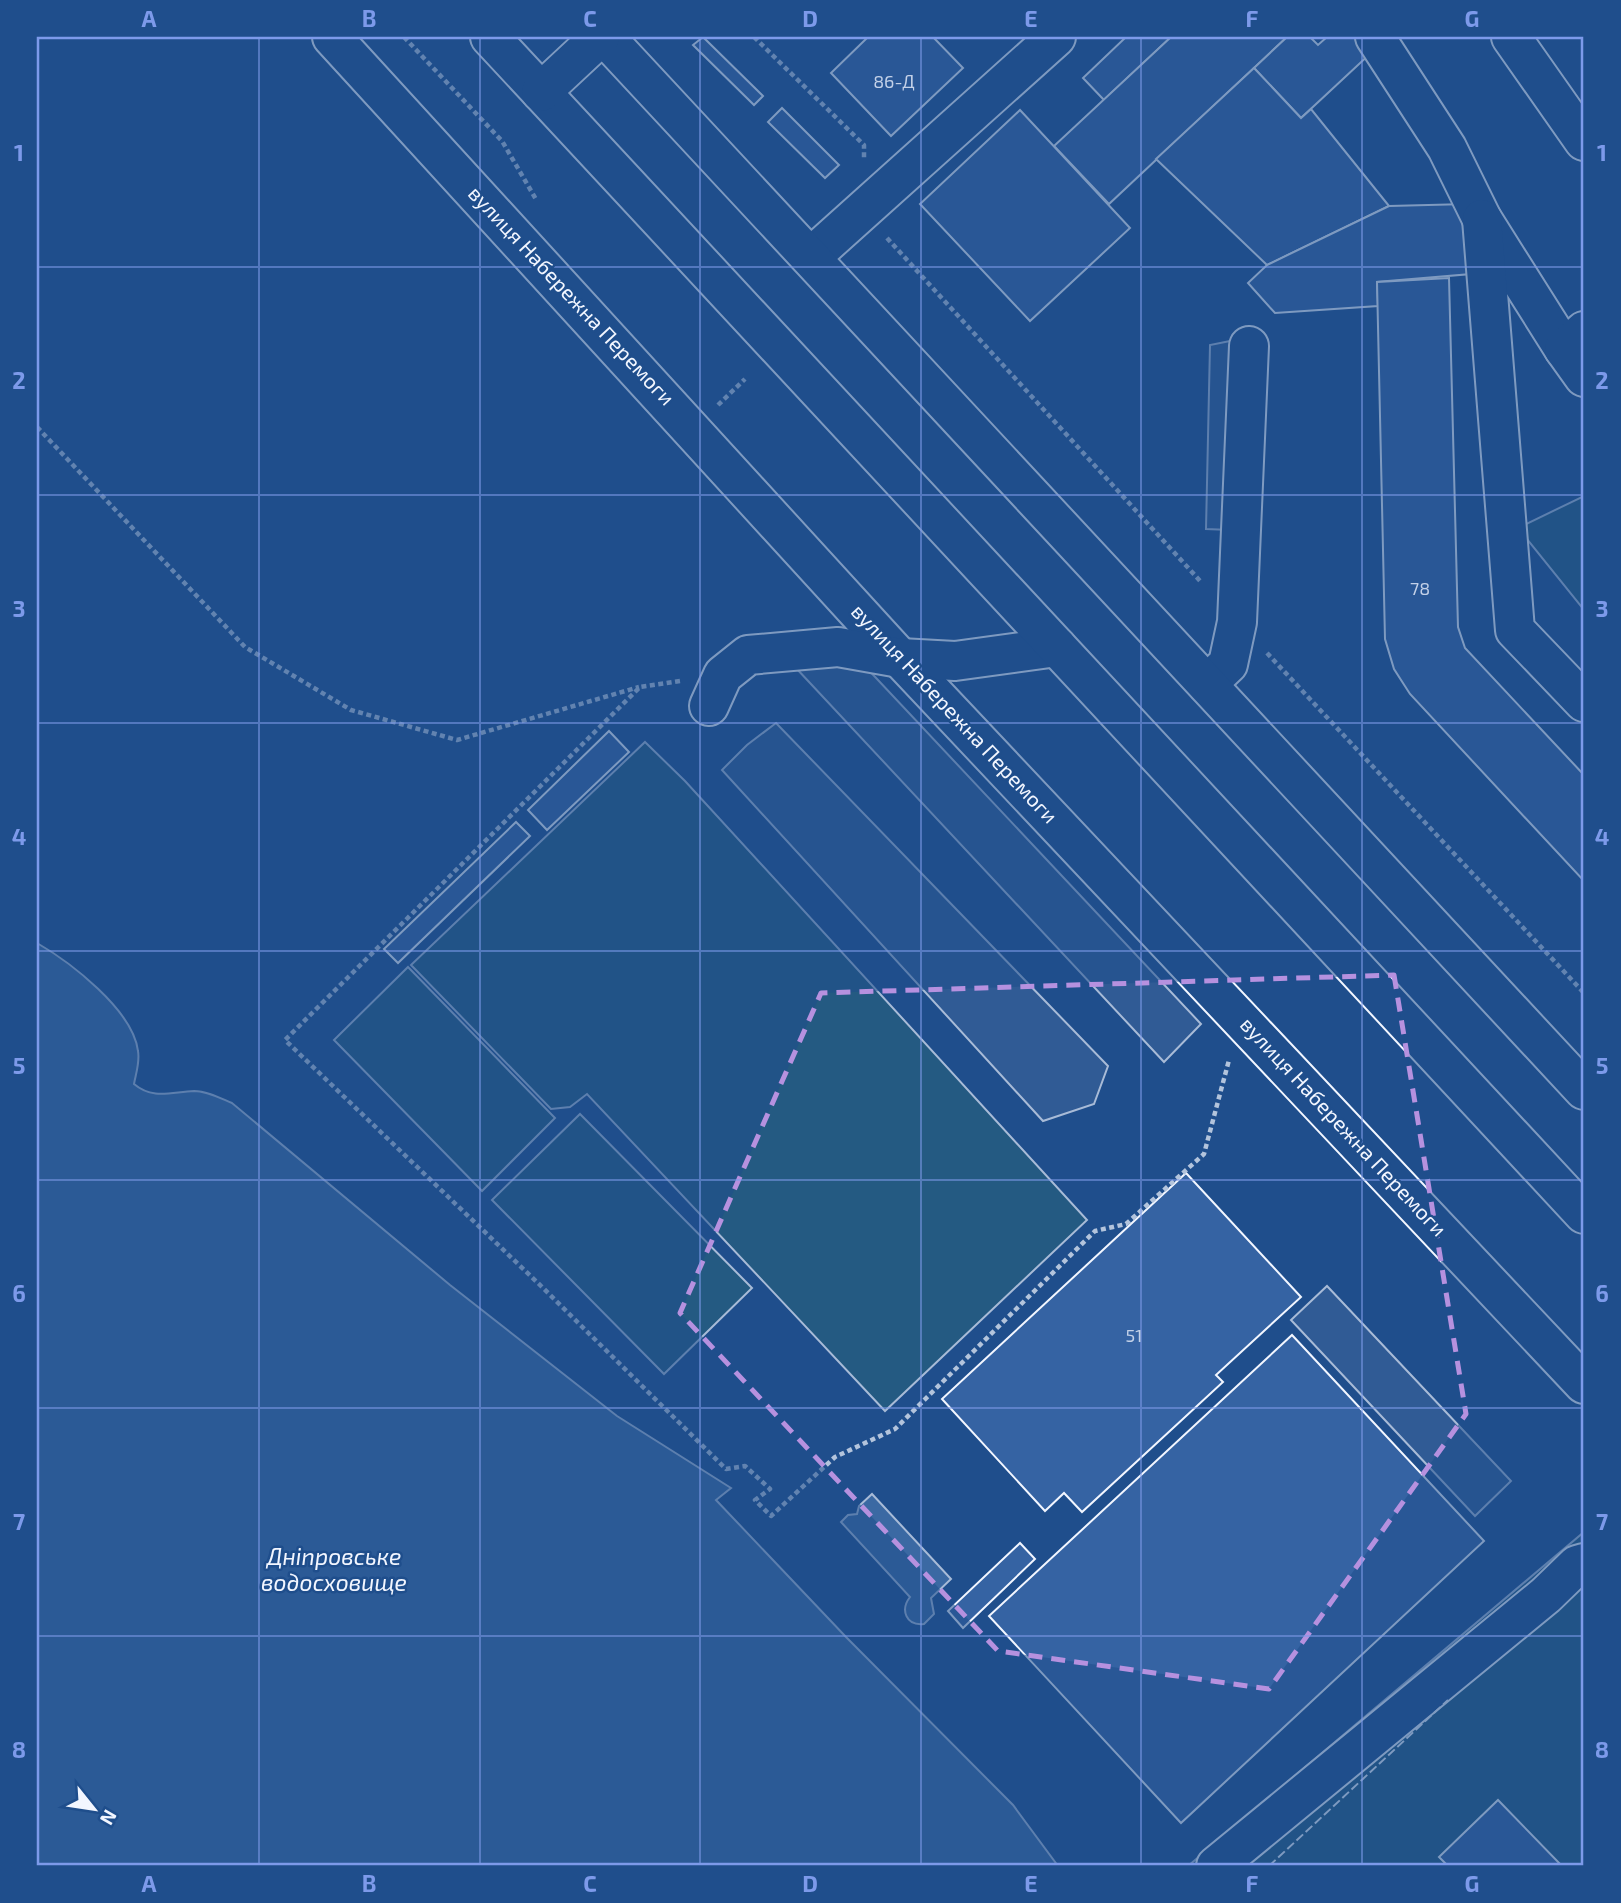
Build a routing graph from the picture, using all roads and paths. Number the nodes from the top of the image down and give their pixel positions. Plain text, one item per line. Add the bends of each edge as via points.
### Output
1 (332, 37) edge
2 (490, 37) edge
3 (602, 37) edge
4 (754, 37) edge
5 (1056, 37) edge
6 (1375, 37) edge
7 (1511, 37) edge
8 (541, 92) junction
9 (1584, 141) edge
10 (863, 208) junction
11 (1482, 219) junction
12 (811, 257) junction
13 (1250, 346) dead end
14 (1578, 352) edge
15 (37, 427) edge
16 (1237, 622) junction
17 (1057, 647) junction
18 (900, 658) junction
19 (1207, 684) junction
20 (640, 687) junction
21 (716, 691) joint
22 (1584, 702) edge
23 (1584, 993) edge
24 (1240, 1019) junction
25 (1584, 1090) edge
26 (1584, 1214) edge
27 (1584, 1384) edge
28 (1584, 1563) edge
29 (1216, 1866) edge

1 - 18 main road, вулиця Набережна Перемоги
2 - 8 main road
3 - 8 main road
3 - 12 main road
4 - 10 path via 864,145
5 - 10 main road
6 - 11 main road via 1447,148
7 - 9 main road
8 - 17 main road
10 - 12 main road
10 - 16 path
11 - 14 main road
11 - 22 main road via 1515,630
12 - 19 main road
13 - 16 main road
15 - 20 path via 245,647 351,710 457,740
16 - 19 main road via 1228,664
16 - 23 path
17 - 18 main road via 955,661
17 - 26 main road
18 - 21 main road via 838,647 748,655
18 - 24 main road, вулиця Набережна Перемоги
19 - 25 main road
20 - 21 path
20 - 24 path via 285,1040 726,1469 745,1466 770,1489 755,1500 771,1516 835,1457 895,1429 1095,1231 1126,1224 1204,1154
24 - 27 main road, вулиця Набережна Перемоги
28 - 29 main road

